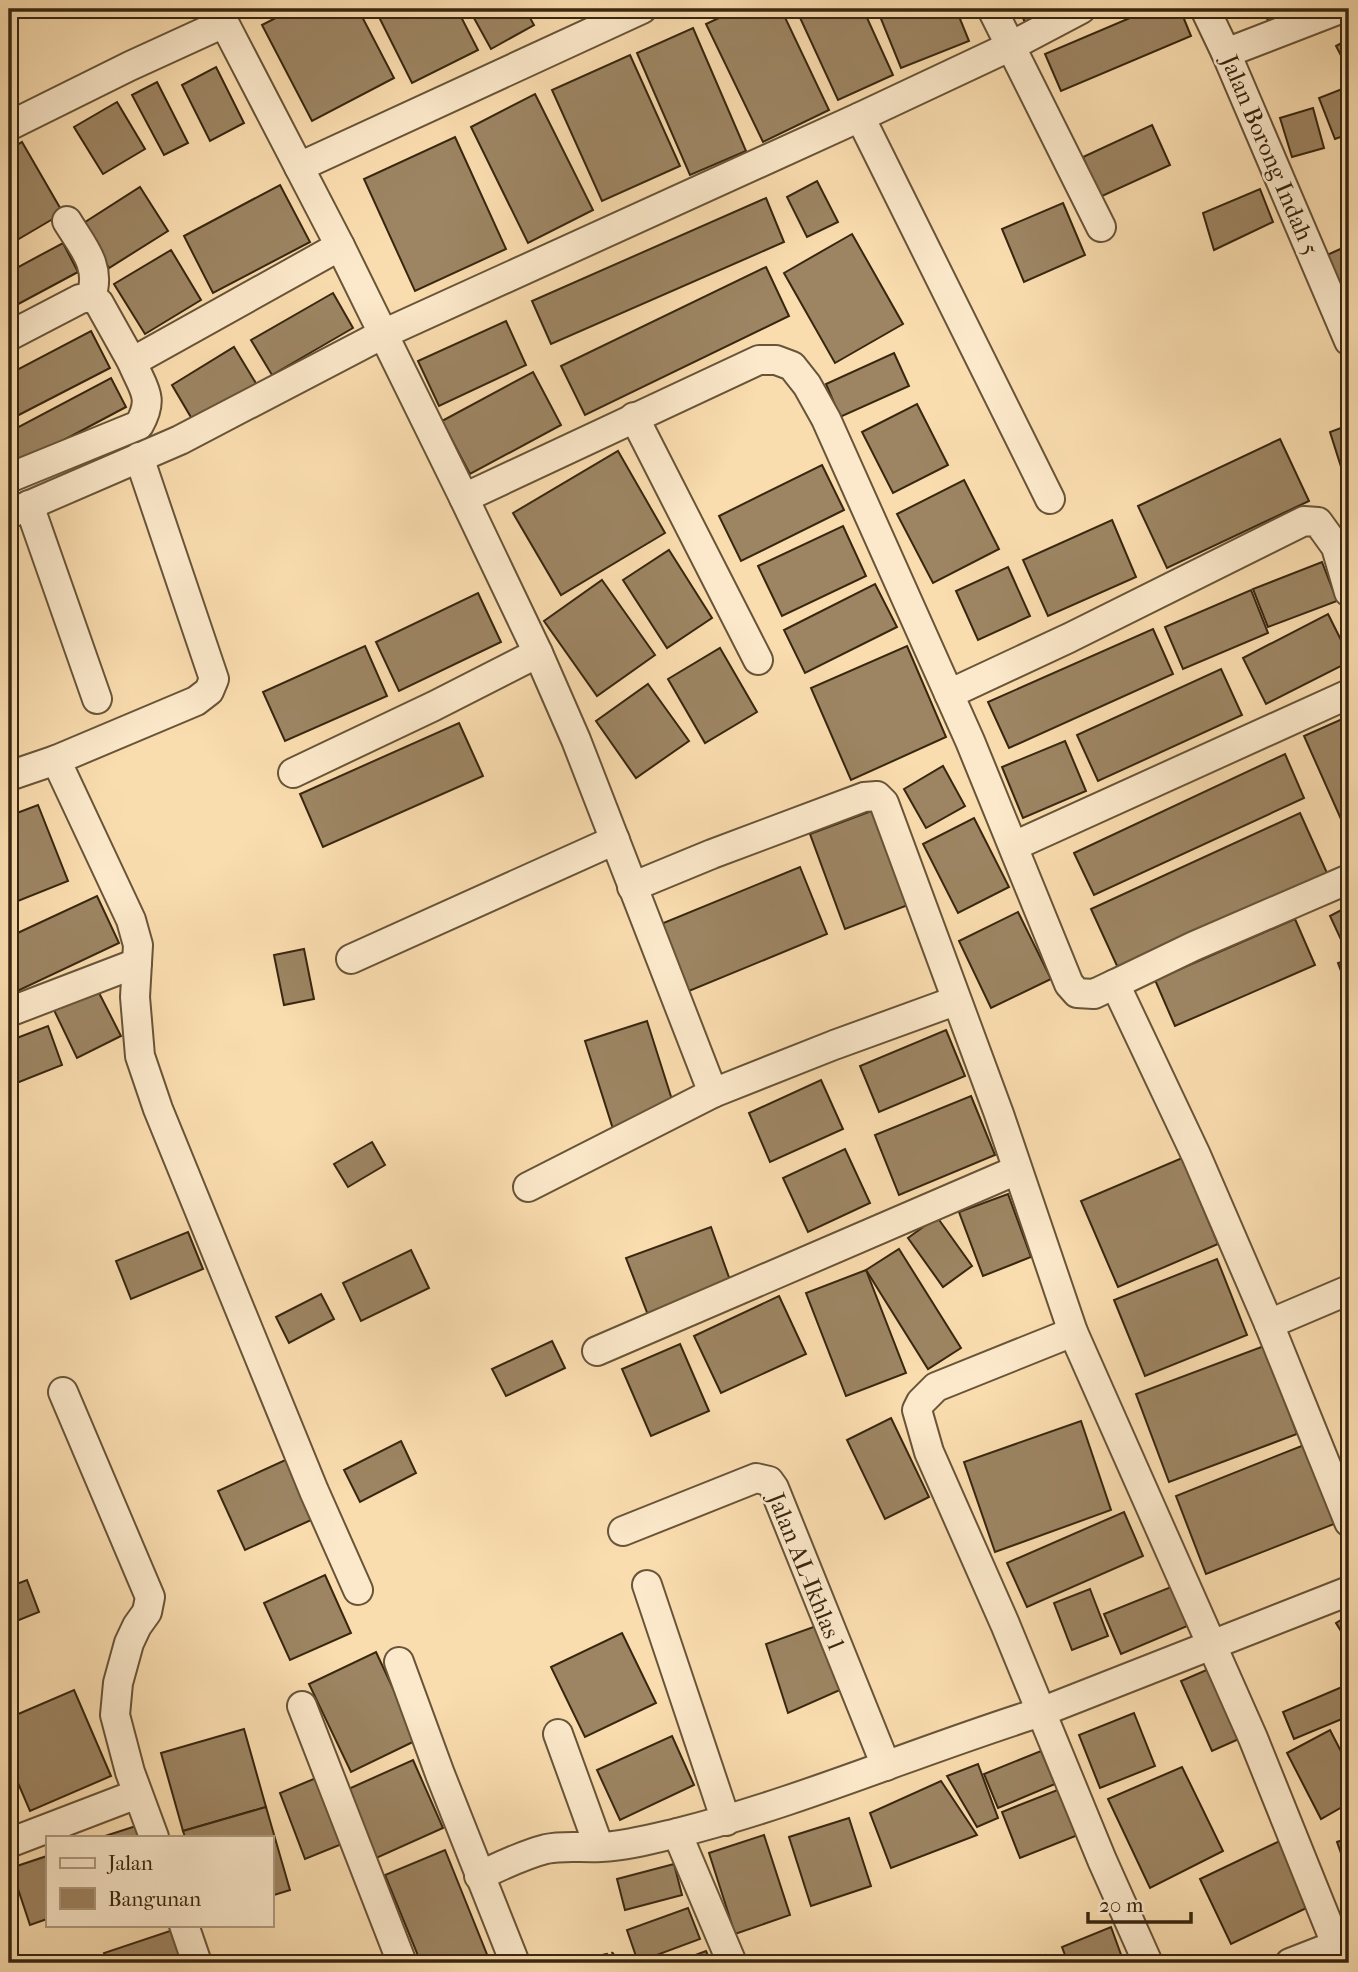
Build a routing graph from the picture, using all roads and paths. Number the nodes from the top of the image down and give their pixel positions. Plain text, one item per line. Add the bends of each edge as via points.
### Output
1 (642, 9) edge
2 (992, 9) edge
3 (1081, 9) edge
4 (1205, 9) edge
5 (1340, 9) edge
6 (221, 16) edge
7 (1009, 47) junction
8 (1226, 53) junction
9 (860, 117) junction
10 (9, 126) edge
11 (299, 167) junction
12 (67, 221) dead end
13 (1101, 227) dead end
14 (340, 246) junction
15 (91, 297) junction
16 (383, 334) junction
17 (9, 336) edge
18 (1349, 341) edge
19 (132, 362) junction
20 (634, 417) junction
21 (139, 457) junction
22 (9, 478) edge
23 (464, 498) junction
24 (1049, 499) dead end
25 (19, 509) edge
26 (1349, 592) edge
27 (538, 653) junction
28 (758, 660) dead end
29 (949, 694) junction
30 (1349, 694) edge
31 (97, 699) dead end
32 (56, 760) junction
33 (293, 772) dead end
34 (9, 776) edge
35 (615, 840) junction
36 (1013, 846) junction
37 (1349, 879) edge
38 (632, 887) junction
39 (351, 959) dead end
40 (137, 963) junction
41 (1115, 984) junction
42 (955, 1001) junction
43 (9, 1012) edge
44 (713, 1093) junction
45 (1017, 1170) junction
46 (528, 1187) dead end
47 (1349, 1290) edge
48 (1269, 1324) junction
49 (1073, 1332) junction
50 (597, 1351) dead end
51 (63, 1392) dead end
52 (1349, 1522) edge
53 (623, 1531) dead end
54 (647, 1585) dead end
55 (358, 1590) dead end
56 (1349, 1591) edge
57 (1211, 1644) junction
58 (399, 1662) dead end
59 (302, 1706) dead end
60 (1041, 1712) junction
61 (558, 1734) dead end
62 (886, 1766) junction
63 (137, 1794) junction
64 (726, 1821) junction
65 (677, 1833) junction
66 (153, 1836) edge
67 (9, 1843) edge
68 (599, 1847) junction
69 (479, 1876) junction
70 (184, 1926) edge
71 (1343, 1942) edge
72 (197, 1963) edge
73 (402, 1963) edge
74 (515, 1963) edge
75 (570, 1963) edge
76 (617, 1963) edge
77 (732, 1963) edge
78 (1148, 1963) edge
79 (1290, 1963) edge

1 - 11 street
2 - 7 street
3 - 7 street
4 - 8 street, Jalan Borong Indah 5
5 - 8 street
6 - 10 street
6 - 11 street
7 - 9 street
7 - 13 street
8 - 18 street, Jalan Borong Indah 5
9 - 16 street
9 - 24 street
11 - 14 street
12 - 15 street via 94,266 96,283
14 - 16 street
14 - 19 street
15 - 17 street
15 - 19 street via 99,303
16 - 21 street
16 - 23 street
19 - 22 street via 149,402 139,425
20 - 23 street
20 - 28 street
20 - 29 street via 759,360 792,366 826,419
21 - 25 street
21 - 32 street via 214,679 209,691 196,701
23 - 27 street
25 - 31 street
26 - 29 street via 1331,538 1318,522 1304,521
27 - 33 street
27 - 35 street
29 - 36 street
30 - 36 street
32 - 34 street
32 - 40 street via 131,920 138,944
35 - 38 street
35 - 39 street
36 - 41 street via 1069,984 1077,993 1094,994
37 - 41 street
38 - 42 street via 864,797 877,796 892,823
38 - 44 street
40 - 43 street
40 - 55 street via 140,1056 158,1109
41 - 48 street via 1191,1143
42 - 44 street
42 - 45 street
44 - 46 street
45 - 49 street
45 - 50 street
47 - 48 street
48 - 52 street
49 - 57 street
49 - 60 street via 936,1387 917,1410 948,1499
51 - 63 street via 149,1597 147,1612 129,1643 115,1715
53 - 62 street, Jalan AL-Ikhlas l via 756,1478 769,1481
54 - 64 street
56 - 57 street
57 - 60 street
57 - 71 street
58 - 69 street
59 - 73 street
60 - 62 street
60 - 78 street
61 - 68 street
62 - 64 street
63 - 66 street
63 - 67 street
64 - 65 street
65 - 68 street
65 - 77 street
68 - 69 street via 546,1849
69 - 74 street
70 - 72 street
71 - 79 street
75 - 76 path via 612,1954

